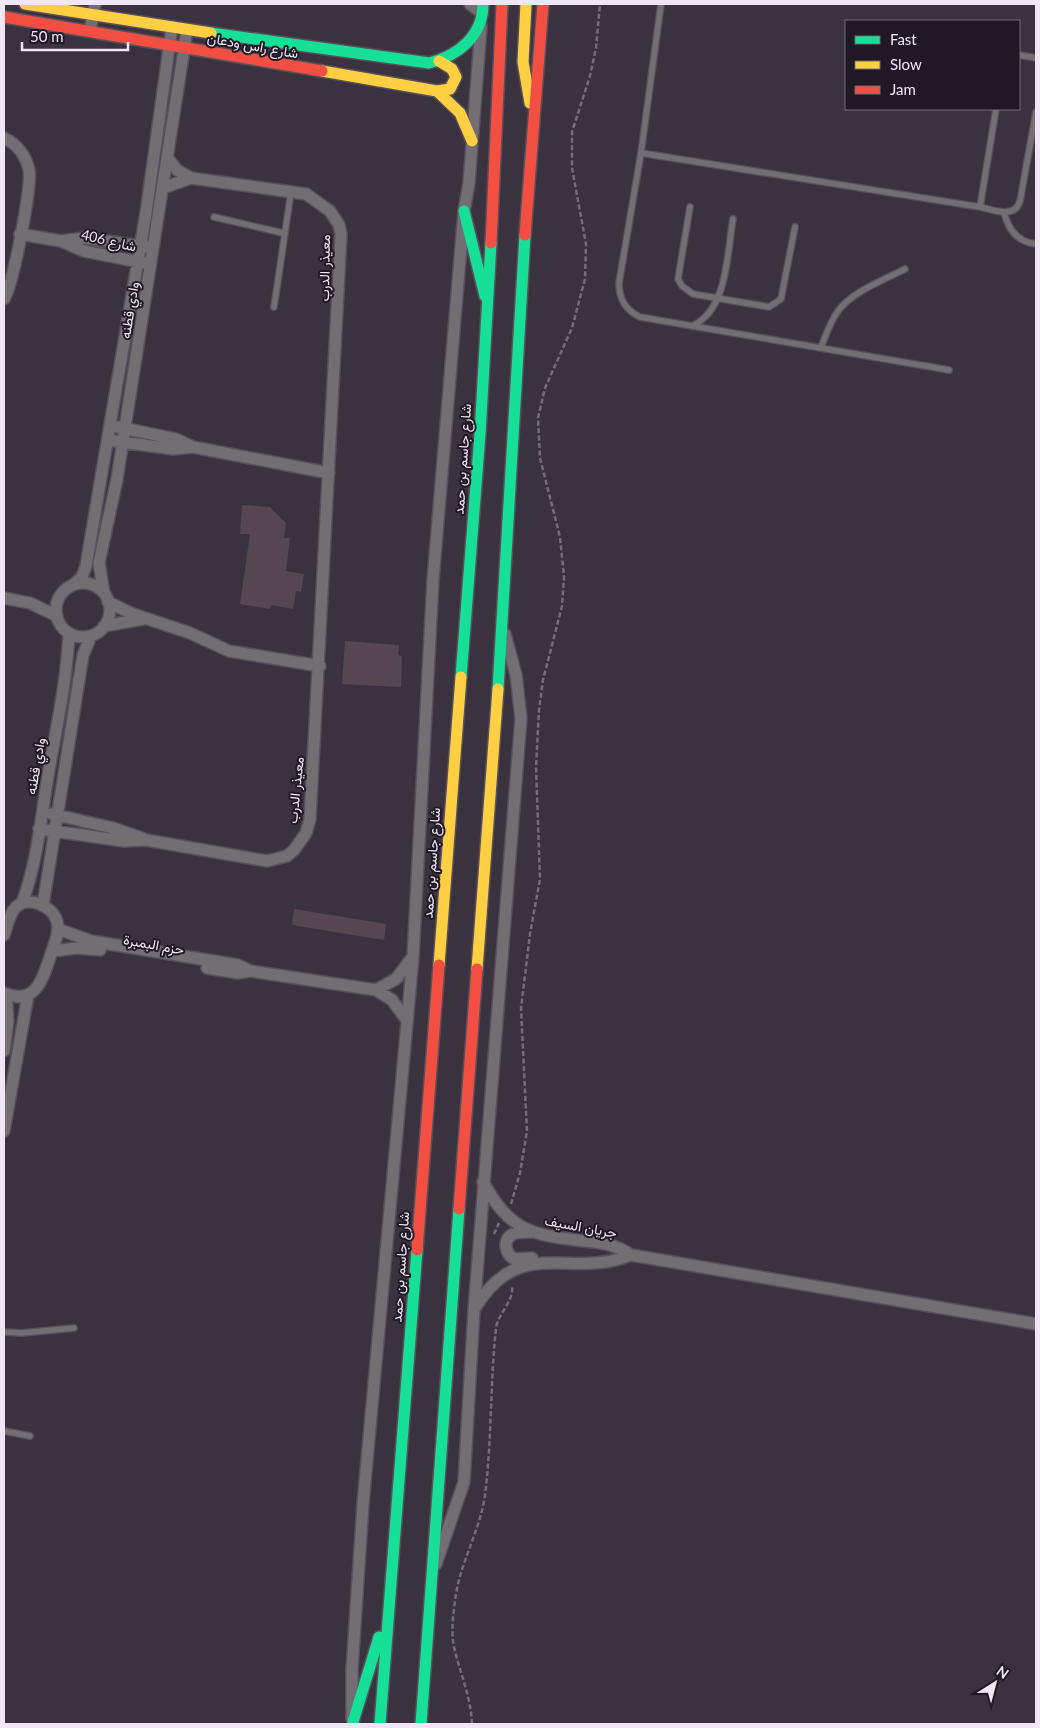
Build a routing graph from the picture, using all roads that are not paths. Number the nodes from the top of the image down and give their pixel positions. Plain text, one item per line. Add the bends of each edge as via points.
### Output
1 (25, 4) edge
2 (470, 4) edge
3 (502, 4) edge
4 (526, 4) edge
5 (543, 4) edge
6 (661, 4) edge
7 (483, 8) edge
8 (94, 9) edge
9 (4, 17) edge
10 (480, 26) junction
11 (172, 27) junction
12 (187, 30) junction
13 (90, 31) junction
14 (169, 47) junction
15 (184, 49) junction
16 (1020, 55) edge
17 (1036, 58) edge
18 (439, 61) junction
19 (436, 91) junction
20 (996, 110) edge
21 (533, 112) junction
22 (1036, 112) edge
23 (4, 138) edge
24 (472, 141) junction
25 (642, 153) junction
26 (166, 157) junction
27 (191, 178) junction
28 (163, 188) junction
29 (291, 192) junction
30 (690, 207) dead end
31 (980, 208) junction
32 (464, 211) junction
33 (1004, 212) junction
34 (214, 217) dead end
35 (733, 219) dead end
36 (795, 227) dead end
37 (283, 233) junction
38 (20, 234) junction
39 (61, 241) junction
40 (1036, 244) edge
41 (140, 246) junction
42 (154, 248) junction
43 (138, 262) junction
44 (151, 264) junction
45 (905, 268) dead end
46 (720, 297) junction
47 (4, 299) edge
48 (274, 307) dead end
49 (488, 307) junction
50 (691, 326) junction
51 (822, 347) junction
52 (949, 370) dead end
53 (111, 426) junction
54 (125, 429) junction
55 (108, 440) junction
56 (122, 442) junction
57 (193, 447) junction
58 (329, 473) junction
59 (73, 585) junction
60 (4, 598) edge
61 (106, 598) junction
62 (59, 599) junction
63 (21, 600) junction
64 (57, 616) junction
65 (145, 619) junction
66 (503, 625) junction
67 (104, 626) junction
68 (69, 633) junction
69 (91, 636) junction
70 (320, 666) junction
71 (42, 812) junction
72 (57, 815) junction
73 (39, 829) junction
74 (55, 831) junction
75 (146, 840) junction
76 (22, 903) junction
77 (43, 905) junction
78 (58, 929) junction
79 (4, 935) edge
80 (110, 948) junction
81 (52, 951) junction
82 (413, 957) junction
83 (376, 990) junction
84 (5, 994) edge
85 (28, 995) junction
86 (406, 1019) junction
87 (4, 1051) edge
88 (4, 1131) edge
89 (483, 1182) junction
90 (531, 1232) junction
91 (631, 1255) junction
92 (550, 1261) junction
93 (474, 1310) junction
94 (1036, 1324) edge
95 (74, 1328) dead end
96 (4, 1332) edge
97 (4, 1431) edge
98 (30, 1436) dead end
99 (433, 1573) junction
100 (387, 1614) junction
101 (353, 1723) edge
102 (380, 1724) edge
103 (421, 1724) edge

1 - 8 main road, شارع راس ودعان
2 - 7 street
3 - 49 main road, شارع جاسم بن حمد
4 - 21 main road via 523,62
5 - 21 main road
6 - 25 lane
7 - 10 main road
8 - 11 main road, شارع راس ودعان
8 - 13 street
9 - 13 main road, شارع راس ودعان
10 - 18 main road via 455,53
10 - 24 street, شارع جاسم بن حمد
11 - 12 main road, شارع راس ودعان
11 - 14 street, وادي قطنه
12 - 15 street, وادي قطنه
12 - 18 main road, شارع راس ودعان via 417,62
13 - 14 main road, شارع راس ودعان
14 - 15 main road, شارع راس ودعان
14 - 41 street, وادي قطنه
15 - 19 main road, شارع راس ودعان
15 - 26 street, وادي قطنه
16 - 17 lane
18 - 19 main road via 452,69 456,77 450,89
19 - 24 main road via 460,113
20 - 31 lane
21 - 66 main road
22 - 33 lane via 1018,205 1012,211
23 - 38 street via 22,153 30,173
24 - 32 street, شارع جاسم بن حمد
25 - 31 lane
25 - 50 lane via 619,283 620,297 628,310 640,317
26 - 27 street, معيذر الدرب via 177,170
26 - 28 street, وادي قطنه
27 - 28 street, معيذر الدرب
27 - 29 street, معيذر الدرب
28 - 42 street, وادي قطنه
29 - 37 lane
29 - 58 street, معيذر الدرب via 306,194 330,211 342,234
30 - 46 lane via 678,279 693,294
31 - 33 lane
32 - 49 main road via 471,228 480,282
32 - 82 street, شارع جاسم بن حمد via 433,580
33 - 40 lane via 1009,227 1018,238
34 - 37 lane
35 - 46 lane
36 - 46 lane via 781,299 775,305 769,307
37 - 48 lane
38 - 39 street, شارع 406
38 - 47 street
39 - 41 street, شارع 406 via 85,238
39 - 43 street, شارع 406 via 84,251
41 - 42 street, شارع 406
41 - 43 street, وادي قطنه
42 - 44 street, وادي قطنه
43 - 44 street, شارع 406
43 - 53 street, وادي قطنه
44 - 54 street, وادي قطنه
45 - 51 lane via 842,306
46 - 50 lane via 712,311
49 - 100 main road, شارع جاسم بن حمد
50 - 51 lane
51 - 52 lane
53 - 54 street
53 - 55 street, وادي قطنه
54 - 56 street, وادي قطنه
54 - 57 street via 181,440
55 - 56 street
55 - 59 street, وادي قطنه via 86,566 82,577
56 - 57 street via 173,449
56 - 61 street, وادي قطنه via 99,563
57 - 58 street
58 - 70 street, معيذر الدرب
59 - 61 street via 93,585
59 - 62 street
60 - 63 street
61 - 65 street
61 - 67 street via 110,615
62 - 63 street
62 - 64 street
63 - 64 street
64 - 68 street
65 - 67 street
65 - 70 street via 190,633 229,651
66 - 89 street via 516,674 521,718
66 - 99 main road
67 - 69 street
68 - 69 street
68 - 71 street, وادي قطنه via 67,665
69 - 72 street via 83,655
70 - 75 street, معيذر الدرب via 310,819 306,833 294,850 278,860 267,861
71 - 72 street, معيذر الدرب
71 - 73 street, وادي قطنه
72 - 74 street
72 - 75 street, معيذر الدرب via 124,831
73 - 74 street, معيذر الدرب
73 - 76 street, وادي قطنه via 31,875
74 - 75 street, معيذر الدرب via 118,840
74 - 77 street
76 - 77 street
76 - 79 street, وادي قطنه via 14,910
77 - 78 street via 54,915
78 - 80 street, حزم البمبرة
78 - 81 street
80 - 81 street, حزم البمبرة
80 - 83 street, حزم البمبرة via 238,973 250,971
81 - 85 street via 39,986
82 - 83 street via 396,979
82 - 86 street, شارع جاسم بن حمد
83 - 86 street, حزم البمبرة via 396,1004
84 - 85 street
84 - 87 street via 8,1022
85 - 88 street
86 - 101 street, شارع جاسم بن حمد via 363,1514 352,1669
89 - 90 street, جريان السيف via 505,1215
89 - 93 street
90 - 91 street, جريان السيف via 612,1244
90 - 92 street, جريان السيف via 511,1236 506,1242 508,1254 518,1260 538,1257
91 - 92 street, جريان السيف via 607,1263
91 - 94 street
92 - 93 street, جريان السيف via 527,1265 506,1274 488,1290
93 - 99 street via 464,1482
95 - 96 lane
97 - 98 lane
99 - 103 main road
100 - 101 main road
100 - 102 main road, شارع جاسم بن حمد

